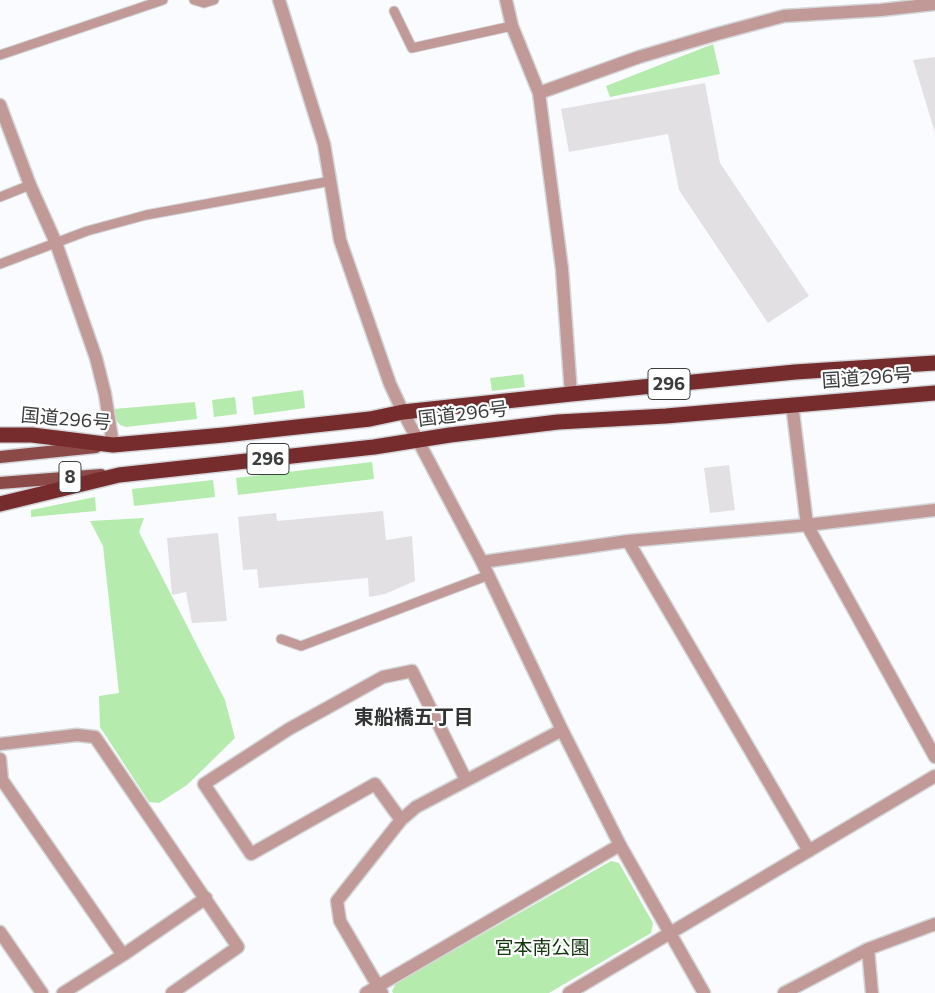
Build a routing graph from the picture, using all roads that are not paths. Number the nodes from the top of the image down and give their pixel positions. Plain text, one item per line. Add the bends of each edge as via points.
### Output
1 (163, 0) edge
2 (194, 0) edge
3 (214, 0) edge
4 (506, 0) edge
5 (282, 1) edge
6 (935, 4) edge
7 (394, 12) dead end
8 (512, 26) junction
9 (0, 55) edge
10 (539, 93) junction
11 (0, 105) edge
12 (331, 181) junction
13 (30, 185) junction
14 (0, 197) edge
15 (56, 243) junction
16 (0, 264) edge
17 (935, 363) edge
18 (935, 393) edge
19 (571, 394) junction
20 (792, 404) junction
21 (403, 412) junction
22 (0, 435) edge
23 (417, 439) junction
24 (113, 444) junction
25 (0, 457) edge
26 (118, 475) junction
27 (0, 483) edge
28 (0, 504) edge
29 (935, 510) edge
30 (807, 525) junction
31 (628, 541) junction
32 (482, 562) junction
33 (489, 575) junction
34 (281, 639) dead end
35 (562, 730) junction
36 (0, 744) edge
37 (935, 756) edge
38 (0, 759) edge
39 (935, 776) edge
40 (466, 780) junction
41 (401, 820) junction
42 (620, 845) junction
43 (809, 851) junction
44 (206, 898) junction
45 (935, 924) edge
46 (0, 932) edge
47 (669, 934) junction
48 (868, 949) junction
49 (123, 955) junction
50 (380, 990) edge
51 (42, 993) edge
52 (63, 993) edge
53 (172, 993) edge
54 (366, 993) edge
55 (569, 993) edge
56 (704, 993) edge
57 (784, 993) edge
58 (872, 993) edge

1 - 9 lane
2 - 3 lane via 204,4
4 - 8 street
5 - 12 street via 324,144
6 - 10 street via 784,16 639,58
7 - 8 lane via 412,48
8 - 10 street
10 - 19 street via 562,269
11 - 13 street
12 - 15 lane via 146,215
12 - 21 street via 340,240 379,354
13 - 14 lane
13 - 15 street
15 - 16 lane
15 - 24 street via 96,358
17 - 19 highway, 国道296号 / 296 via 795,372
18 - 20 highway, 国道296号 / 296
19 - 21 highway, 国道296号 / 296
20 - 23 highway, 国道296号 / 296 via 558,422
20 - 30 street
21 - 23 street
21 - 24 highway, 国道296号 / 296 via 224,435
22 - 24 highway, 国道296号 / 296 via 32,435
23 - 26 highway, 国道296号 / 296 via 374,447
23 - 32 street
24 - 25 main road, 8
26 - 27 main road, 8
26 - 28 highway, 国道296号 / 296
29 - 30 street
30 - 31 street
30 - 37 street
31 - 32 street
31 - 43 street
32 - 33 street
33 - 34 lane via 301,646
33 - 35 street
35 - 40 street
35 - 42 street
36 - 44 street via 77,735 95,737
38 - 49 street via 2,780
39 - 43 street
40 - 41 street via 416,807
40 - 41 street via 412,671 383,677 289,729 204,784 251,854 375,784
41 - 50 street via 337,900 340,921
42 - 47 street
42 - 50 street
43 - 47 street
44 - 49 street
44 - 53 street via 238,947
45 - 48 street
46 - 51 street
47 - 55 street
47 - 56 street
48 - 57 street
48 - 58 street
49 - 52 street
50 - 54 street

